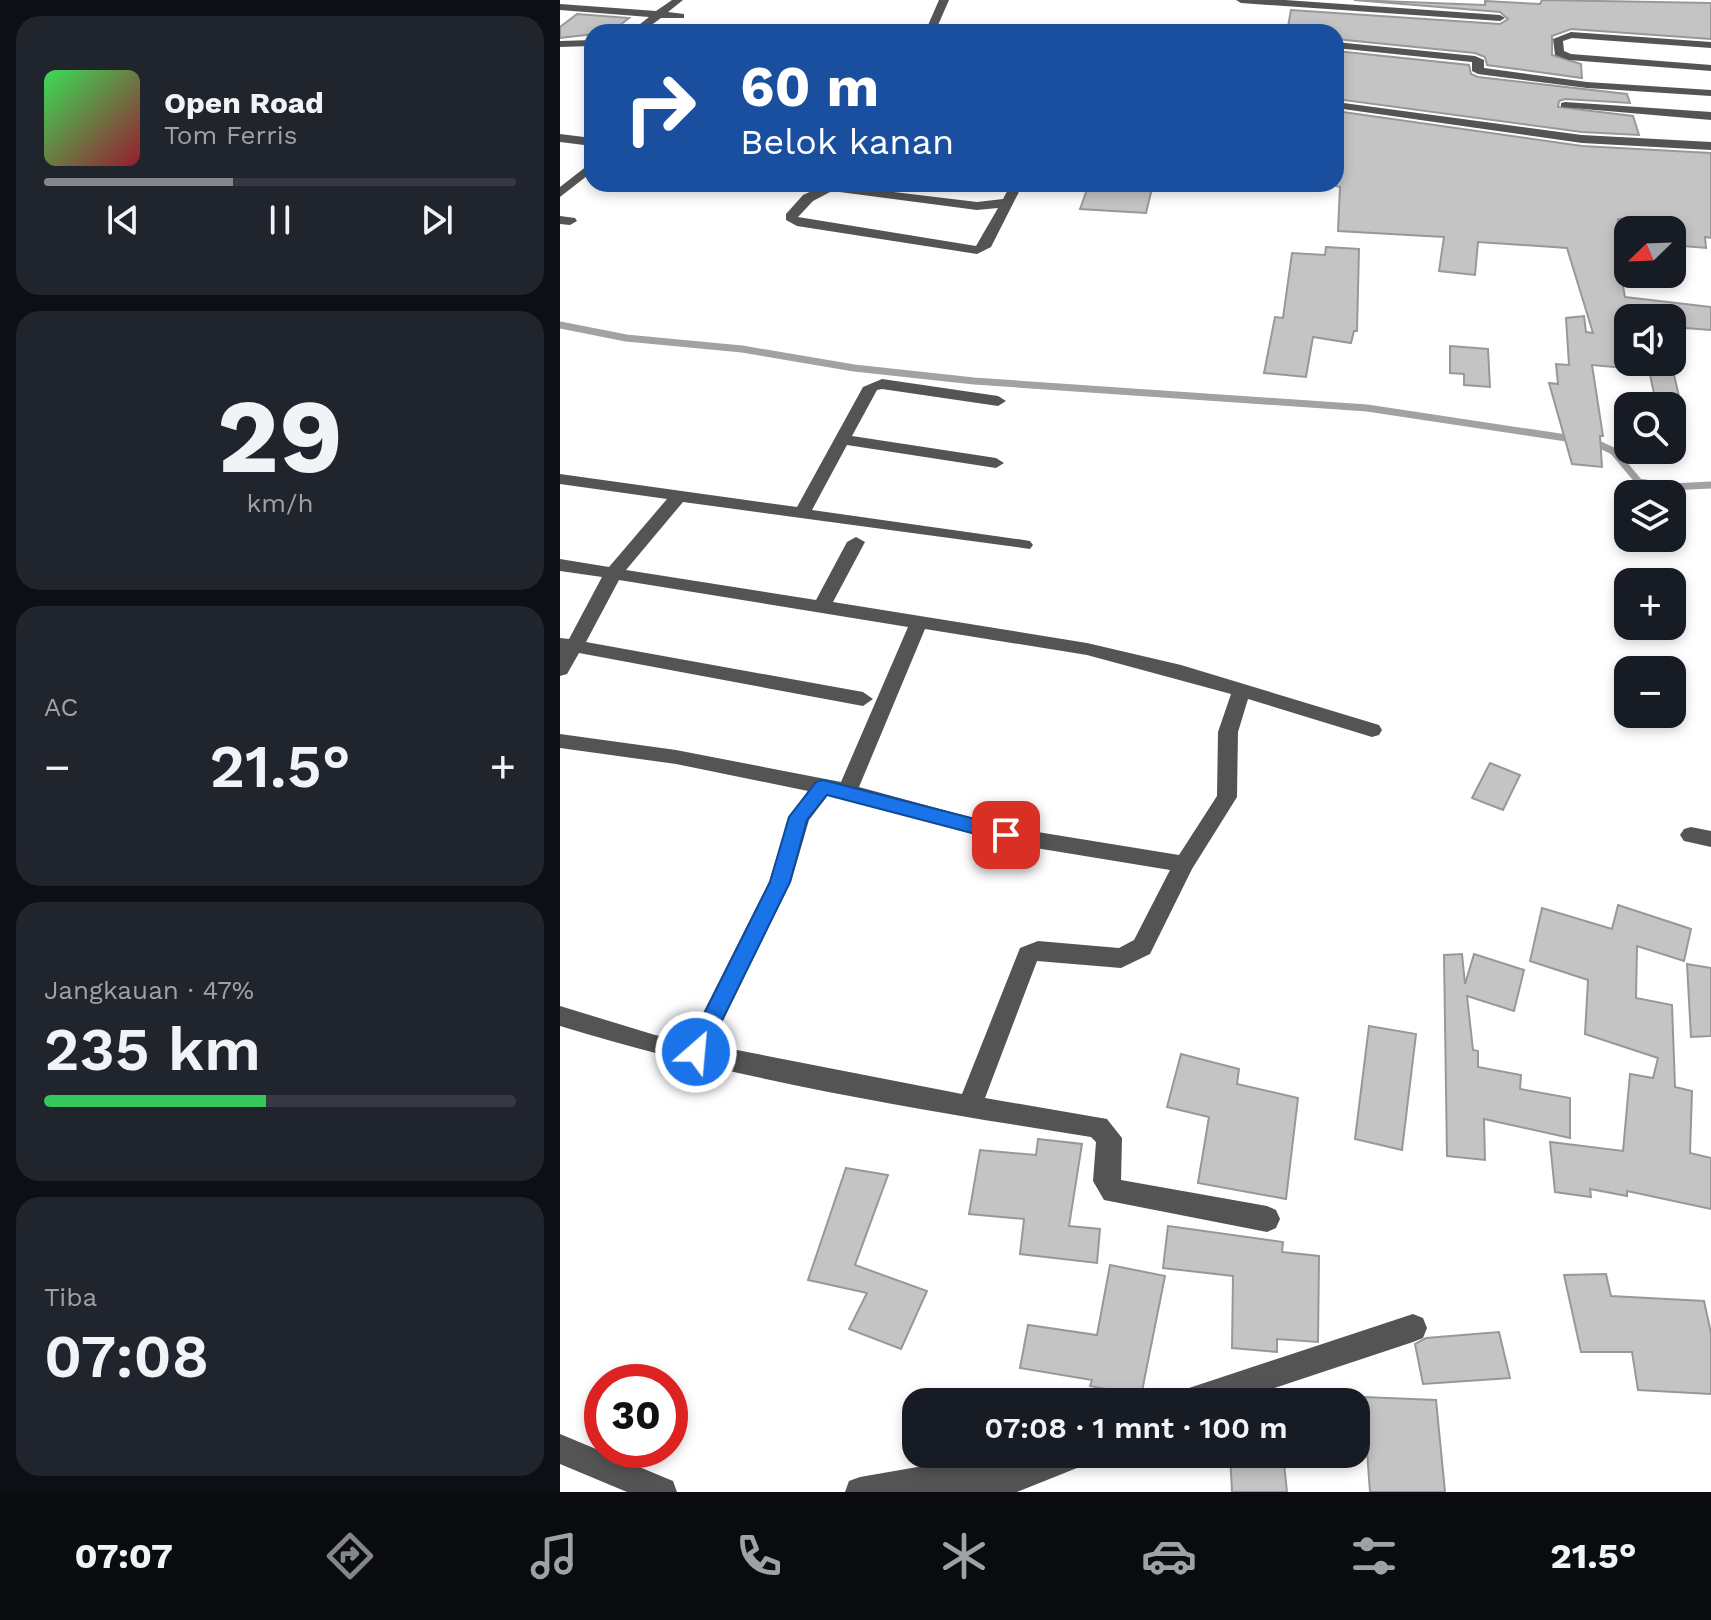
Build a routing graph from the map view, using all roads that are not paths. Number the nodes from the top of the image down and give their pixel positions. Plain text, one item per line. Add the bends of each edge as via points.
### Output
1 (678, 0) edge
2 (944, 0) edge
3 (1241, 0) edge
4 (1282, 2) edge
5 (560, 7) edge
6 (659, 15) junction
7 (680, 16) dead end
8 (1500, 18) dead end
9 (646, 24) edge
10 (934, 24) edge
11 (584, 43) edge
12 (560, 44) edge
13 (1711, 45) edge
14 (1344, 46) edge
15 (1711, 68) edge
16 (1711, 93) edge
17 (1565, 105) dead end
18 (1344, 106) edge
19 (1711, 116) edge
20 (560, 138) edge
21 (584, 141) edge
22 (1711, 146) edge
23 (584, 173) edge
24 (816, 192) edge
25 (869, 192) edge
26 (1012, 192) edge
27 (560, 193) edge
28 (1005, 203) junction
29 (998, 401) dead end
30 (842, 439) junction
31 (996, 463) dead end
32 (560, 479) edge
33 (679, 496) junction
34 (802, 513) junction
35 (856, 542) dead end
36 (1024, 545) dead end
37 (560, 565) edge
38 (613, 574) junction
39 (821, 607) junction
40 (919, 622) junction
41 (567, 645) edge
42 (560, 669) edge
43 (1241, 692) junction
44 (863, 699) dead end
45 (1372, 730) dead end
46 (560, 741) edge
47 (823, 787) junction
48 (847, 791) junction
49 (1184, 864) junction
50 (560, 1016) edge
51 (696, 1052) junction
52 (969, 1107) junction
53 (1267, 1219) dead end
54 (1413, 1328) dead end
55 (1231, 1388) edge
56 (560, 1449) edge
57 (1041, 1468) edge
58 (662, 1492) edge
59 (860, 1492) edge

1 - 6 street
2 - 10 street
3 - 4 street
4 - 8 street
5 - 6 street
6 - 7 street
6 - 9 street
11 - 12 street
13 - 15 street via 1571,35 1558,39 1559,53 1569,57
14 - 16 street via 1475,59 1480,61 1478,71 1535,79
17 - 19 street
18 - 22 street via 1582,139
20 - 21 street
23 - 27 street
24 - 28 street via 791,217 797,222 977,250 984,247
25 - 28 street via 977,206
26 - 28 street
29 - 30 street via 875,386
30 - 31 street
30 - 34 street
32 - 33 street
33 - 34 street
33 - 38 street
34 - 36 street
35 - 39 street
37 - 38 street
38 - 39 street
38 - 41 street
39 - 40 street
40 - 43 street via 1087,649
40 - 48 street
41 - 42 street
41 - 44 street
43 - 45 street
43 - 49 street via 1228,732 1227,797
46 - 47 street via 676,757
47 - 48 street
47 - 51 street via 799,817 780,882
48 - 49 street via 1006,835
49 - 52 street via 1137,951 1121,958 1038,950 1028,955
50 - 51 street
51 - 52 street
52 - 53 street via 1098,1127 1109,1138 1106,1181 1113,1191
54 - 55 street
56 - 58 street
57 - 59 street via 1012,1479 929,1480

